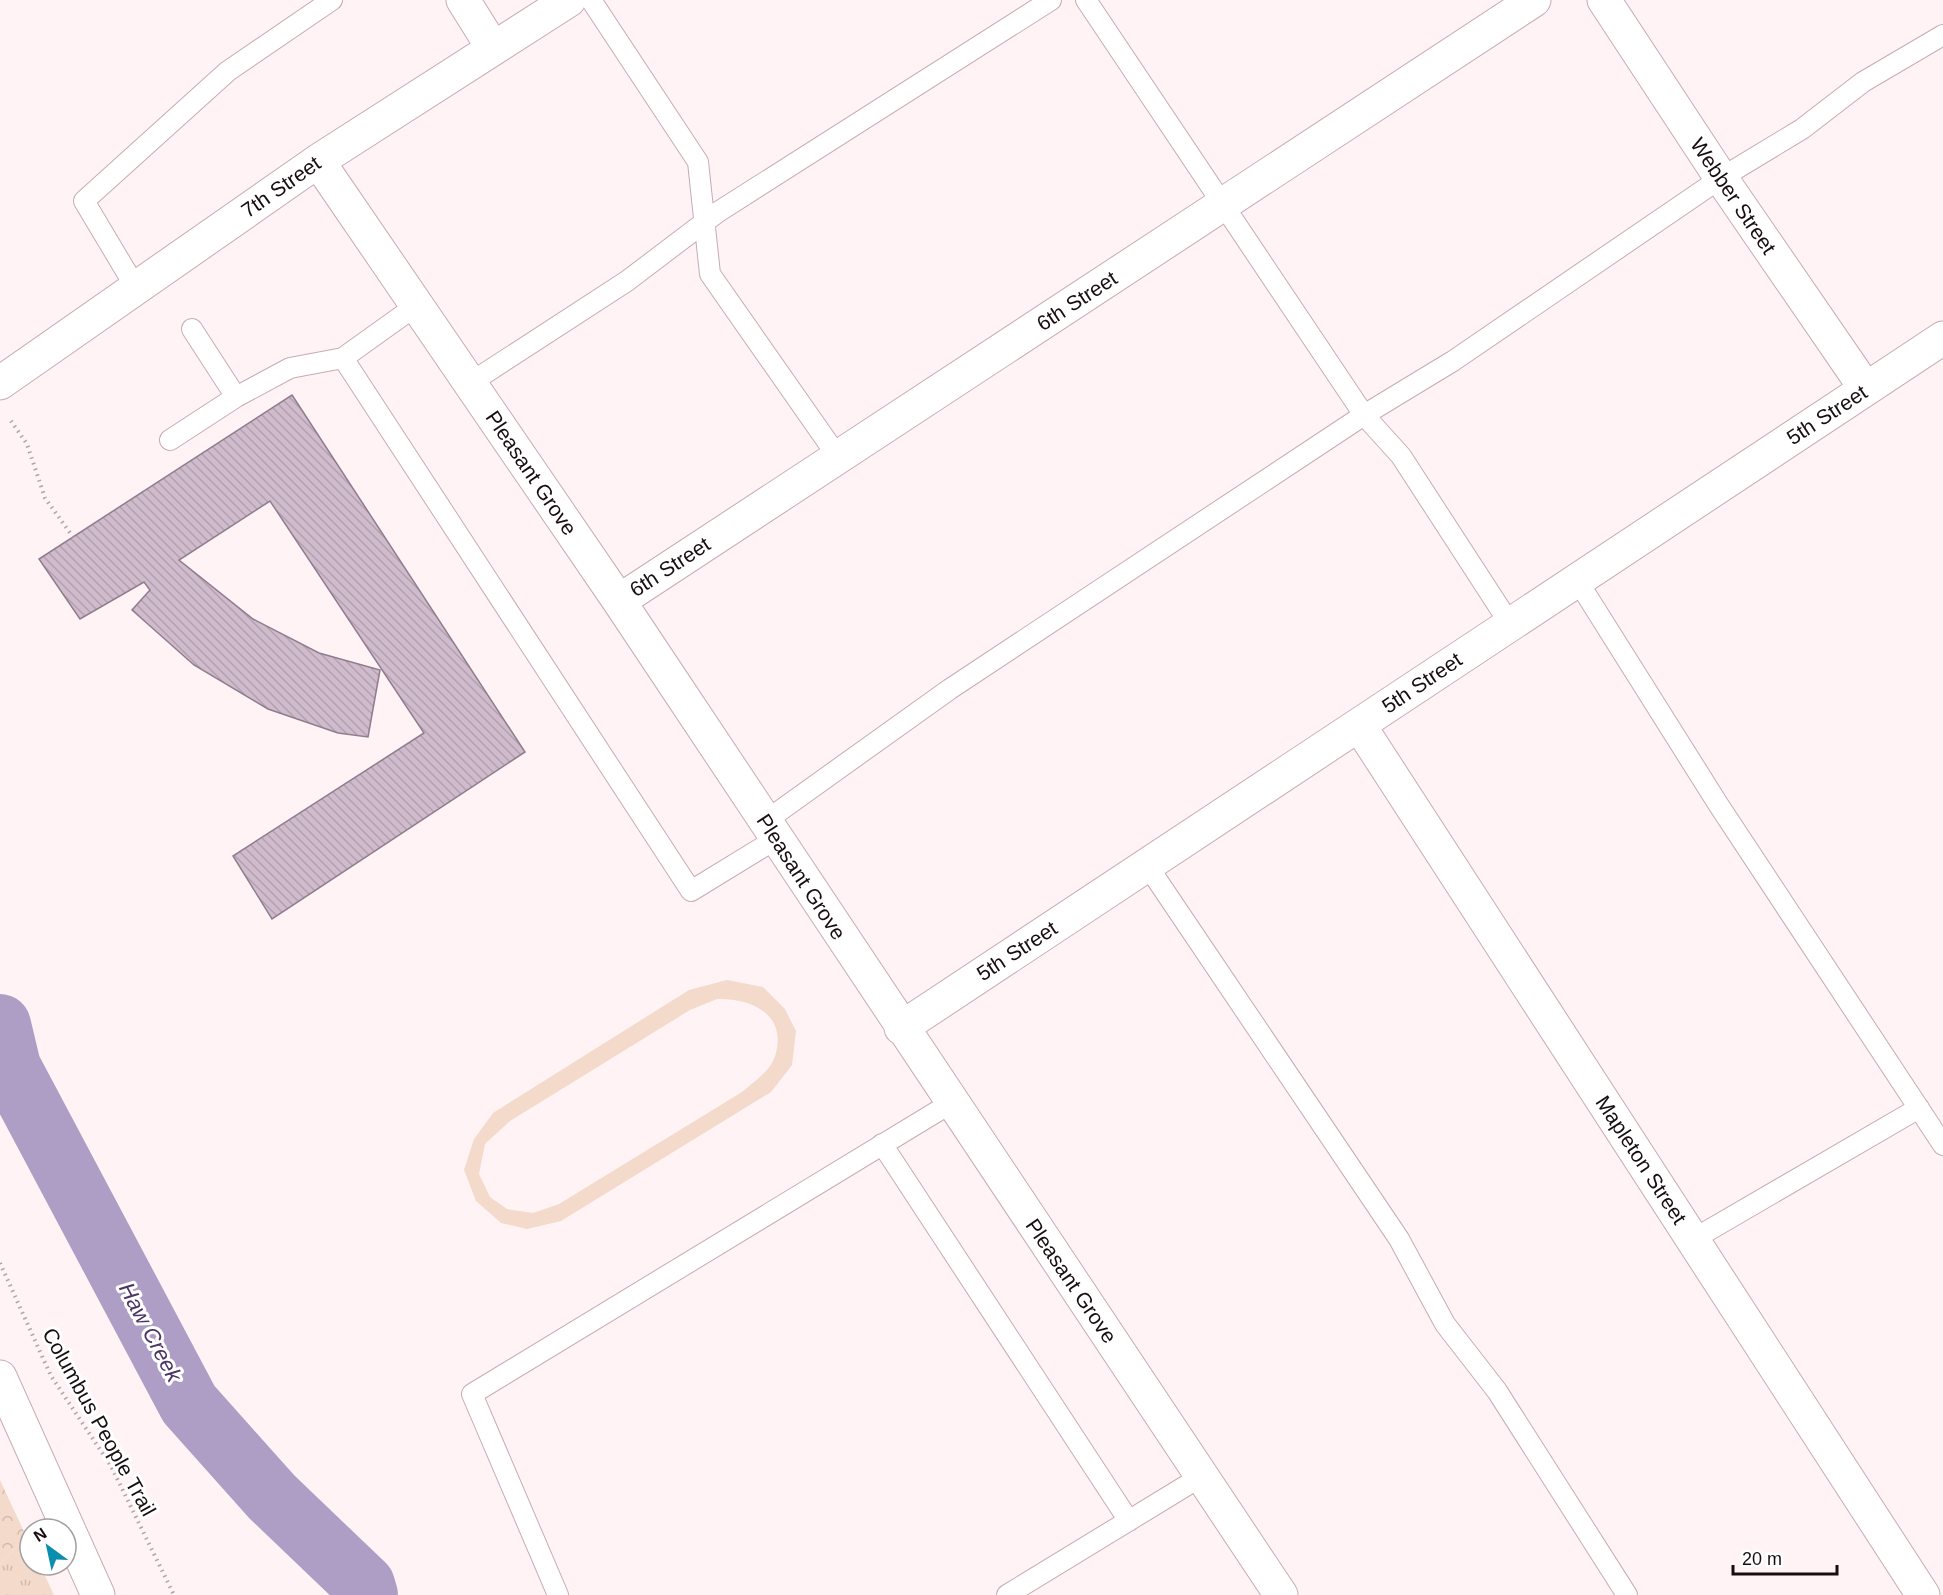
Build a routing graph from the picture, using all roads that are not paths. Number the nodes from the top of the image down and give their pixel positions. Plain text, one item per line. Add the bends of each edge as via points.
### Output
1 (332, 0) edge
2 (463, 0) edge
3 (569, 0) edge
4 (591, 0) edge
5 (1051, 0) edge
6 (1086, 0) edge
7 (1534, 0) edge
8 (1604, 0) edge
9 (1943, 34) edge
10 (493, 48) junction
11 (318, 161) junction
12 (1721, 178) junction
13 (1223, 204) junction
14 (705, 222) junction
15 (136, 288) junction
16 (417, 305) junction
17 (192, 329) dead end
18 (1943, 338) edge
19 (343, 358) junction
20 (0, 383) edge
21 (470, 383) junction
22 (1866, 389) junction
23 (236, 397) junction
24 (1364, 415) junction
25 (170, 440) dead end
26 (838, 457) junction
27 (1577, 580) junction
28 (619, 601) junction
29 (1510, 624) junction
30 (1359, 725) junction
31 (770, 830) junction
32 (1147, 865) junction
33 (901, 1028) junction
34 (951, 1103) junction
35 (1919, 1108) junction
36 (882, 1144) junction
37 (1943, 1145) edge
38 (1692, 1239) junction
39 (0, 1377) edge
40 (1202, 1476) junction
41 (1129, 1521) junction
42 (98, 1595) edge
43 (558, 1595) edge
44 (1007, 1595) edge
45 (1281, 1595) edge
46 (1627, 1595) edge
47 (1923, 1595) edge

1 - 15 lane via 228,71 84,201
2 - 10 street
3 - 10 street, 7th Street
4 - 14 lane via 698,162
5 - 14 lane
6 - 13 lane
7 - 13 street, 6th Street
8 - 12 street, Webber Street
9 - 12 lane via 1863,82 1802,129
10 - 11 street, 7th Street
11 - 15 street, 7th Street
11 - 16 street, Pleasant Grove
12 - 22 street, Webber Street
12 - 24 lane via 1453,361
13 - 24 lane
13 - 26 street, 6th Street
14 - 21 lane via 627,281
14 - 26 lane via 710,274
15 - 20 street, 7th Street
16 - 19 lane
16 - 21 street, Pleasant Grove
17 - 23 lane
18 - 22 street, 5th Street
19 - 23 lane via 290,368
19 - 31 lane via 691,891
21 - 28 street, Pleasant Grove
22 - 27 street, 5th Street
23 - 25 lane
24 - 29 lane via 1401,456
24 - 31 lane via 950,689
26 - 28 street, 6th Street
27 - 29 street, 5th Street
27 - 35 lane via 1718,804
28 - 31 street, Pleasant Grove
29 - 30 street, 5th Street
30 - 32 street, 5th Street
30 - 38 street, Mapleton Street
31 - 33 street, Pleasant Grove
32 - 33 street, 5th Street
32 - 46 lane via 1399,1239 1445,1324 1497,1391
33 - 34 street, Pleasant Grove
34 - 36 lane
34 - 40 street, Pleasant Grove
35 - 37 lane
35 - 38 lane
36 - 41 lane
36 - 43 lane via 471,1394
38 - 47 street, Mapleton Street
39 - 42 street
40 - 41 lane
40 - 45 street, Pleasant Grove
41 - 44 lane

